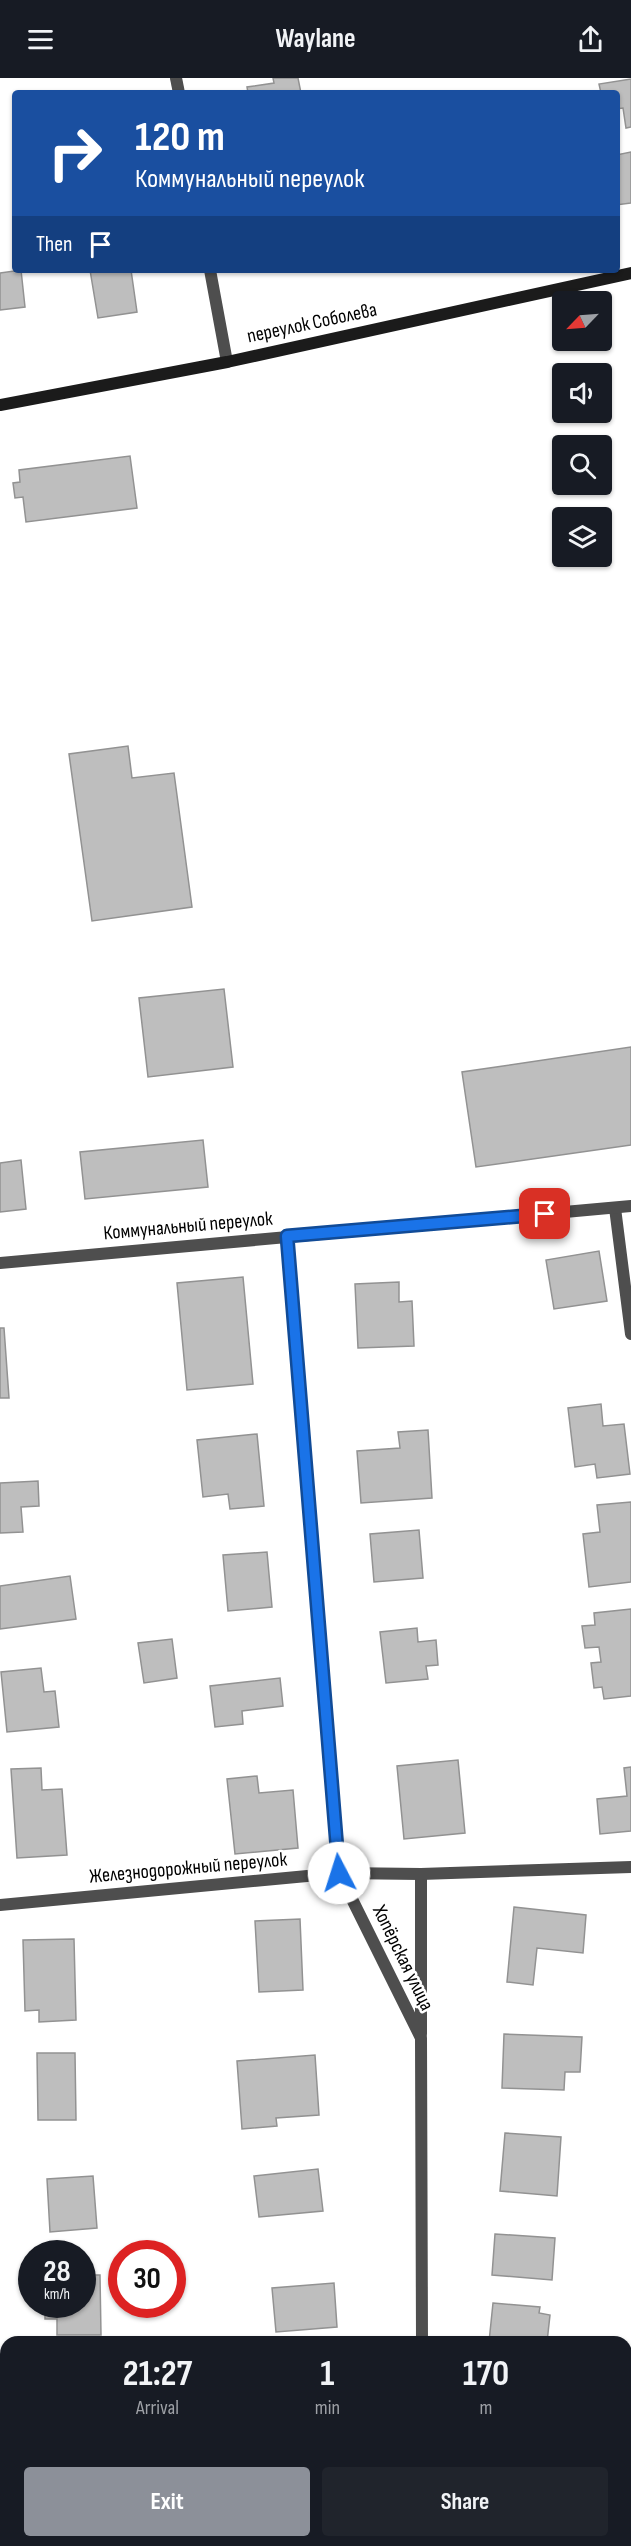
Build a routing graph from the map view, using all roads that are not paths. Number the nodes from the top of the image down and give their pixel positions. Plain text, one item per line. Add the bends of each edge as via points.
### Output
1 (211, 273) edge
2 (631, 273) edge
3 (227, 362) junction
4 (0, 405) edge
5 (631, 1206) edge
6 (615, 1208) junction
7 (287, 1236) junction
8 (0, 1263) edge
9 (631, 1334) edge
10 (631, 1867) edge
11 (339, 1873) junction
12 (421, 1874) junction
13 (0, 1905) edge
14 (421, 2038) junction
15 (422, 2336) edge

1 - 3 street
2 - 3 main road, переулок Соболева
3 - 4 main road, переулок Соболева
5 - 6 street, Коммунальный переулок
6 - 7 street, Коммунальный переулок
6 - 9 street
7 - 8 street, Коммунальный переулок
7 - 11 street, Хопёрская улица
10 - 12 street, Железнодорожный переулок
11 - 12 street, Железнодорожный переулок
11 - 13 street, Железнодорожный переулок
11 - 14 street, Хопёрская улица
12 - 14 street
14 - 15 street, Хопёрская улица

